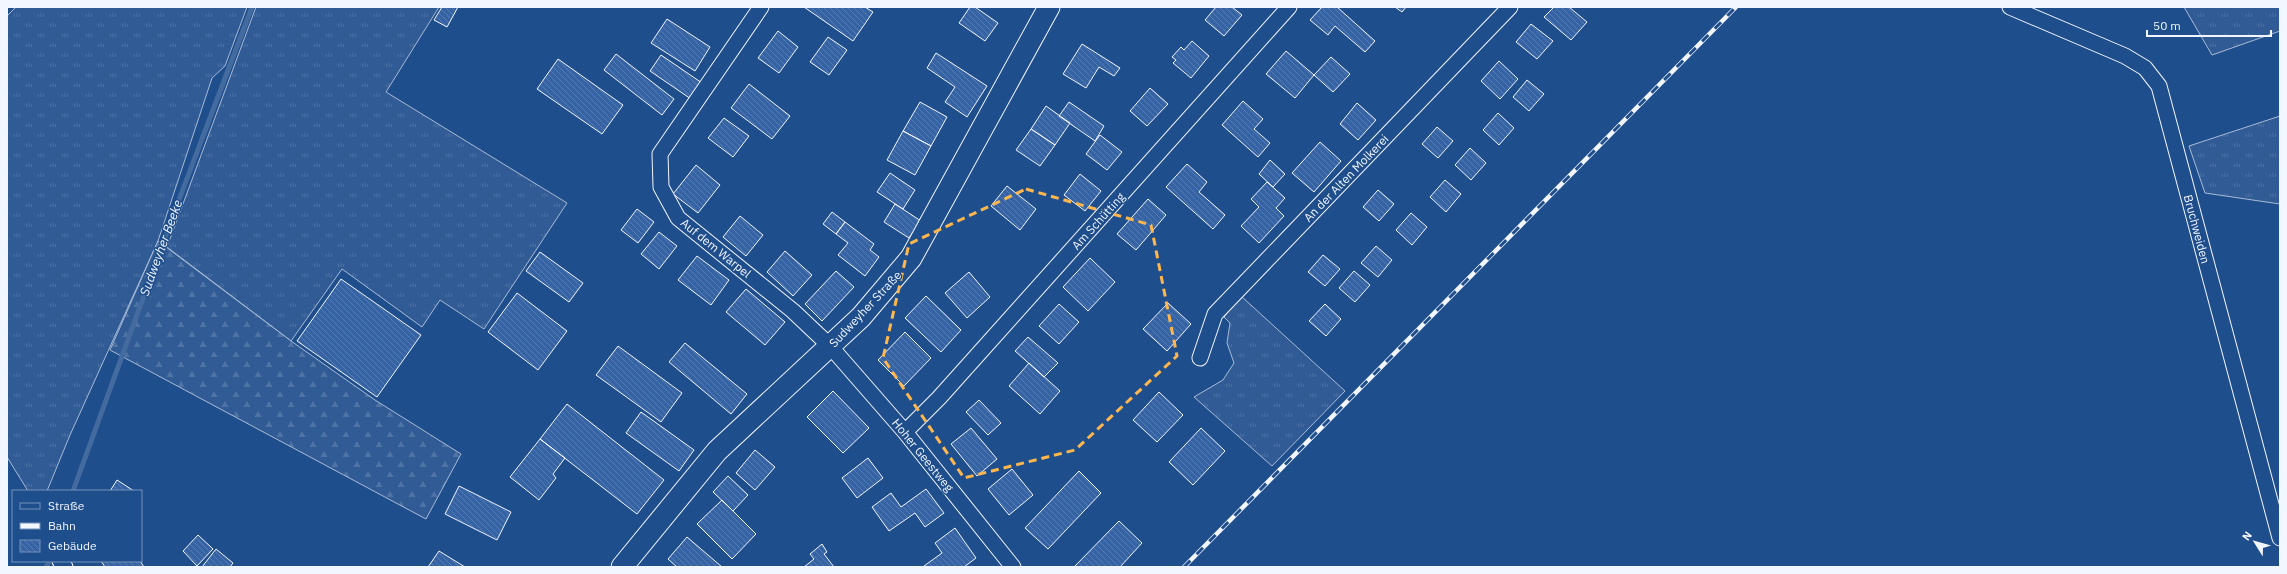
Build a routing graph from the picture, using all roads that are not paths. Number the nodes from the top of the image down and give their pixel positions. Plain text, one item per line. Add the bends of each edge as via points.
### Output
1 (761, 7) edge
2 (1049, 7) edge
3 (1289, 7) edge
4 (1510, 7) edge
5 (2010, 7) edge
6 (830, 346) junction
7 (1200, 358) dead end
8 (905, 432) junction
9 (2280, 538) edge
10 (622, 567) edge
11 (1013, 567) edge

1 - 6 street, Auf dem Warpel via 660,154 661,187 678,218 793,311
2 - 6 street, Sudweyher Straße via 911,258 861,317
3 - 8 street, Am Schütting via 939,398
4 - 7 street, An der Alten Molkerei via 1215,314
5 - 9 street, Bruchweiden via 2125,56 2145,68 2159,86
6 - 8 street, Hoher Geestweg
6 - 10 street, Sudweyher Straße via 717,451
8 - 11 street, Hoher Geestweg

